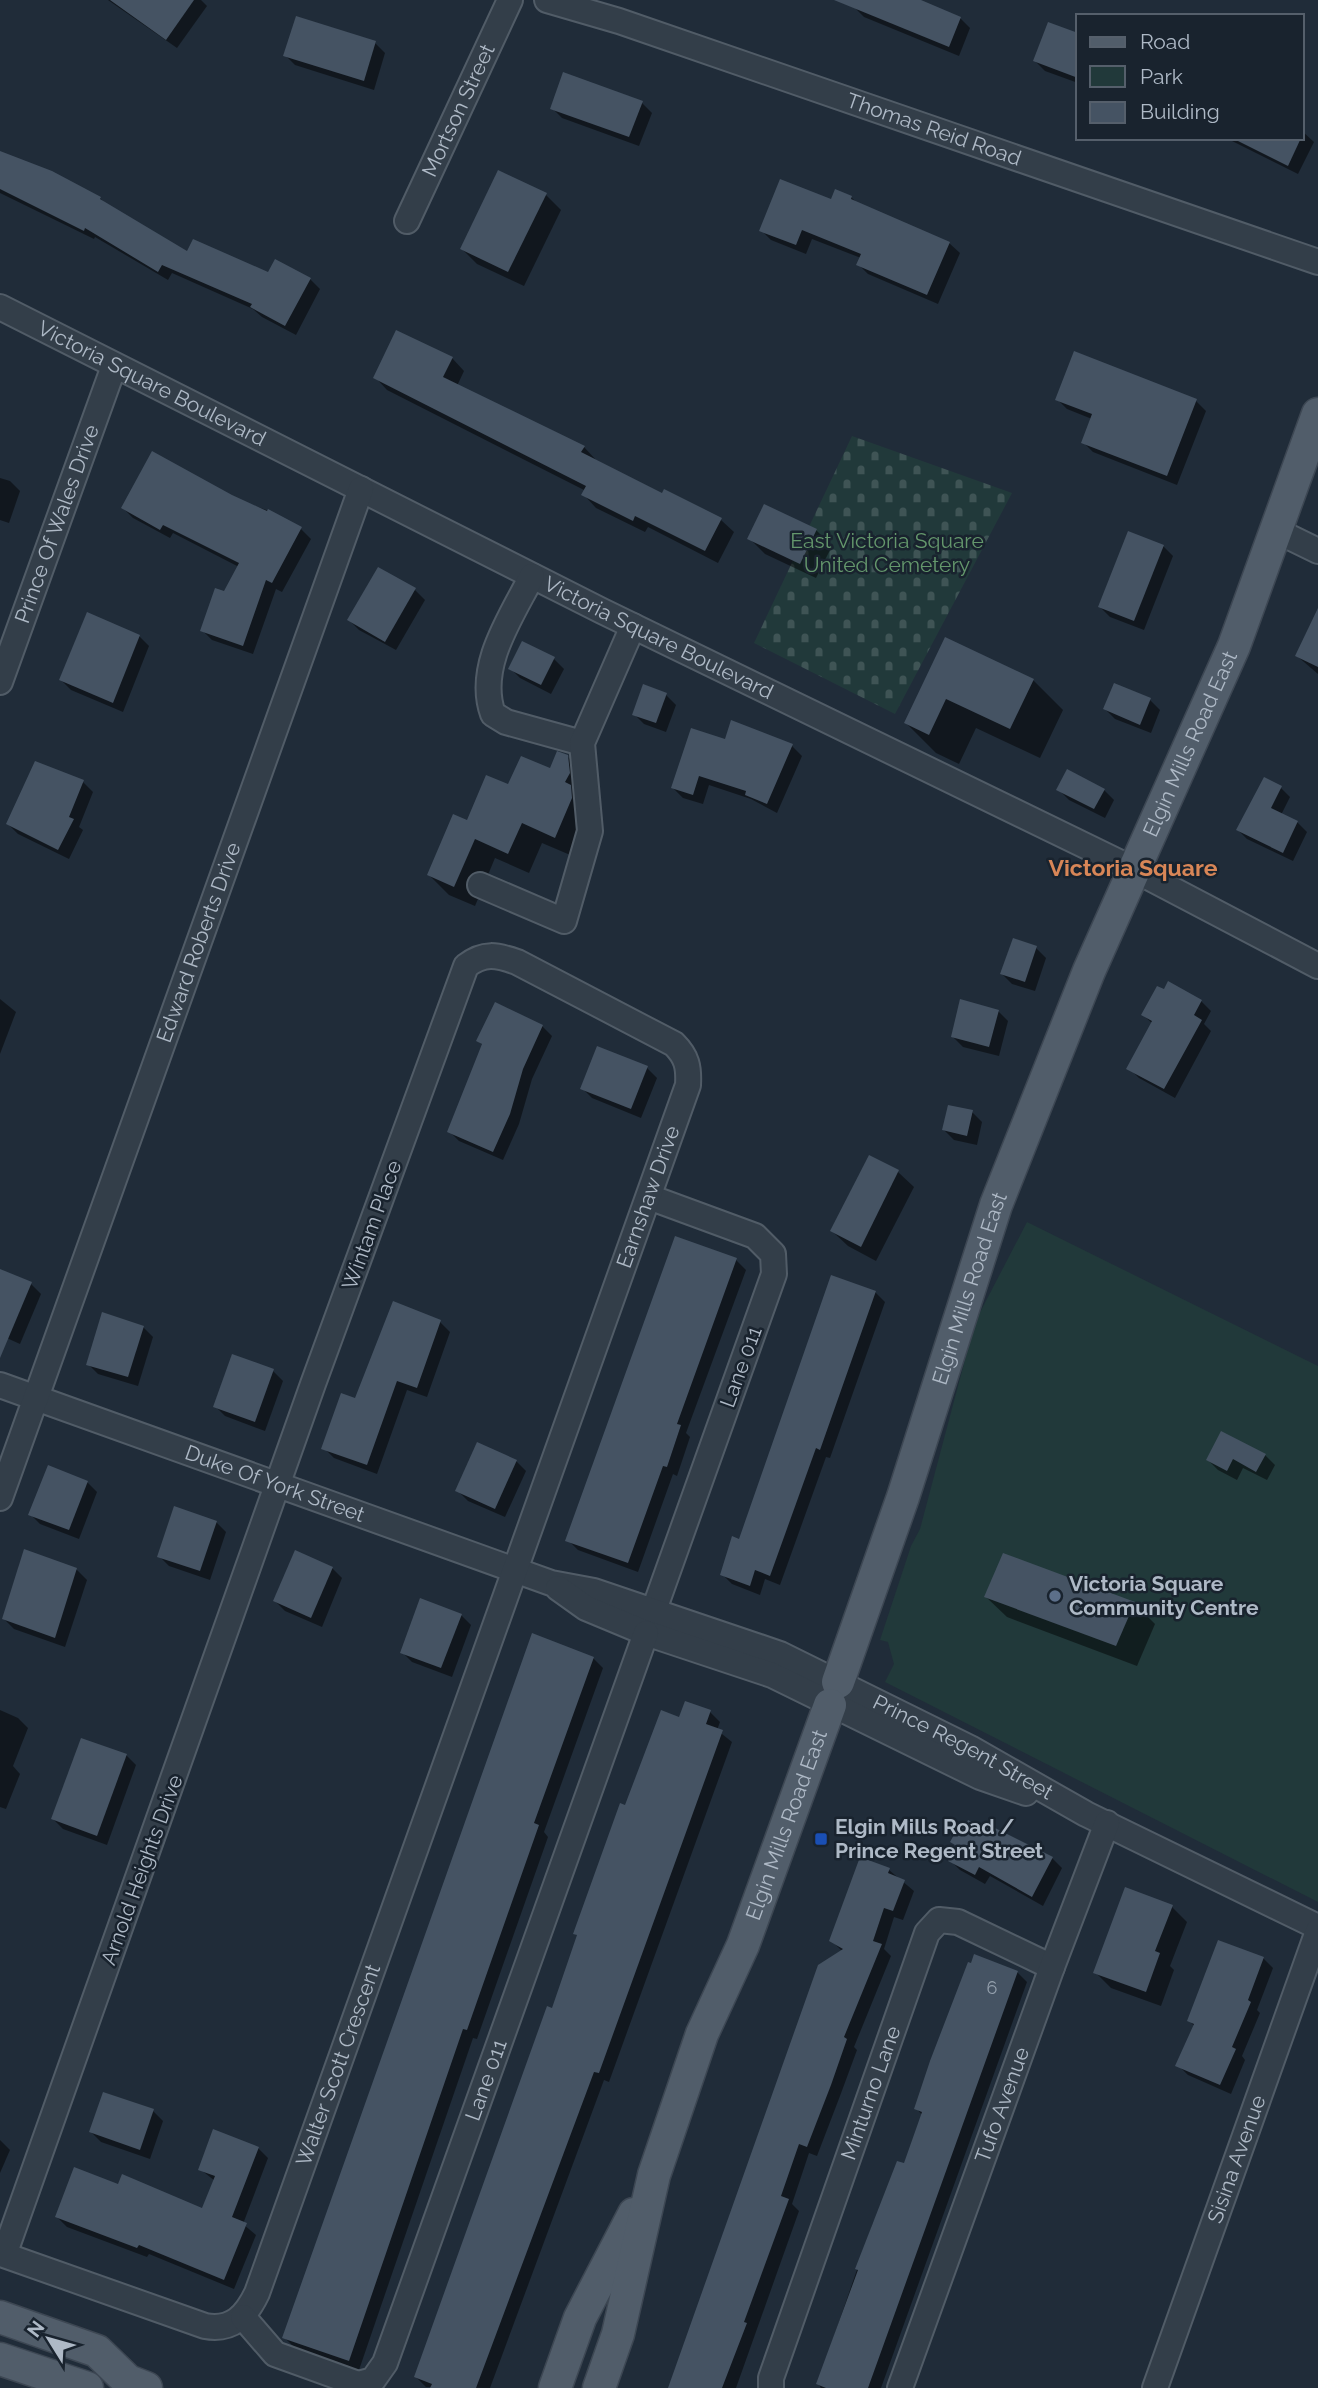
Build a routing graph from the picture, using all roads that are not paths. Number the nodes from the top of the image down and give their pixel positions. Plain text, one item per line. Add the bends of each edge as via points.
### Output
1 (510, 0) edge
2 (547, 0) edge
3 (407, 221) dead end
4 (1318, 262) edge
5 (0, 307) edge
6 (114, 366) junction
7 (1318, 414) edge
8 (361, 489) junction
9 (1277, 531) junction
10 (1318, 551) edge
11 (532, 576) junction
12 (633, 626) junction
13 (0, 682) edge
14 (582, 743) junction
15 (1135, 870) junction
16 (480, 886) dead end
17 (466, 966) joint
18 (1318, 966) edge
19 (649, 1197) junction
20 (0, 1385) edge
21 (36, 1398) junction
22 (279, 1485) junction
23 (0, 1498) edge
24 (515, 1570) junction
25 (650, 1622) junction
26 (834, 1694) junction
27 (1096, 1819) junction
28 (1318, 1929) edge
29 (1052, 1967) junction
30 (654, 2175) junction
31 (2, 2254) edge
32 (0, 2317) edge
33 (243, 2317) junction
34 (0, 2360) edge
35 (137, 2384) edge
36 (87, 2388) edge
37 (94, 2388) edge
38 (555, 2388) edge
39 (598, 2388) edge
40 (771, 2388) edge
41 (900, 2388) edge
42 (1155, 2388) edge

1 - 3 street, Mortson Street
2 - 4 street, Thomas Reid Road
5 - 6 street, Victoria Square Boulevard
6 - 8 street, Victoria Square Boulevard
6 - 13 street, Prince Of Wales Drive
7 - 9 main road, Elgin Mills Road East
8 - 11 street, Victoria Square Boulevard
8 - 21 street, Edward Roberts Drive
9 - 10 street
9 - 15 main road, Elgin Mills Road East via 1216,690
11 - 12 street, Victoria Square Boulevard
11 - 14 street via 496,649 488,701 492,714 506,722
12 - 14 street
12 - 15 street, Victoria Square Boulevard
14 - 16 street via 590,831 564,921
15 - 18 street, Victoria Square Boulevard
15 - 26 main road, Elgin Mills Road East via 1089,971 996,1205 903,1497
17 - 19 street, Earnshaw Drive via 494,954 517,962 666,1040 683,1054 689,1066 688,1085
17 - 22 street, Wintam Place
19 - 24 street, Earnshaw Drive
19 - 25 street, Lane 011 via 755,1236 773,1254 774,1274
20 - 21 street, Duke Of York Street
21 - 22 street, Duke Of York Street
21 - 23 street
22 - 24 street, Duke Of York Street
22 - 31 street, Arnold Heights Drive
24 - 25 street, Duke Of York Street via 594,1591
24 - 33 street, Walter Scott Crescent via 257,2293
25 - 26 street, Duke Of York Street via 772,1675
25 - 33 street, Lane 011 via 385,2364 373,2380 358,2384 275,2354
26 - 27 street, Prince Regent Street via 981,1777
26 - 30 main road, Elgin Mills Road East via 743,1945 702,2035
27 - 28 street, Prince Regent Street
27 - 29 street, Tufo Avenue
28 - 42 street, Sisina Avenue
29 - 40 street, Minturno Lane via 958,1922 939,1920 928,1933
29 - 41 street, Tufo Avenue
30 - 38 main road, Elgin Mills Road East via 580,2318
30 - 39 main road, Elgin Mills Road East via 618,2334
31 - 33 street via 205,2326 223,2327
32 - 35 main road via 97,2351
34 - 36 main road
35 - 37 main road

